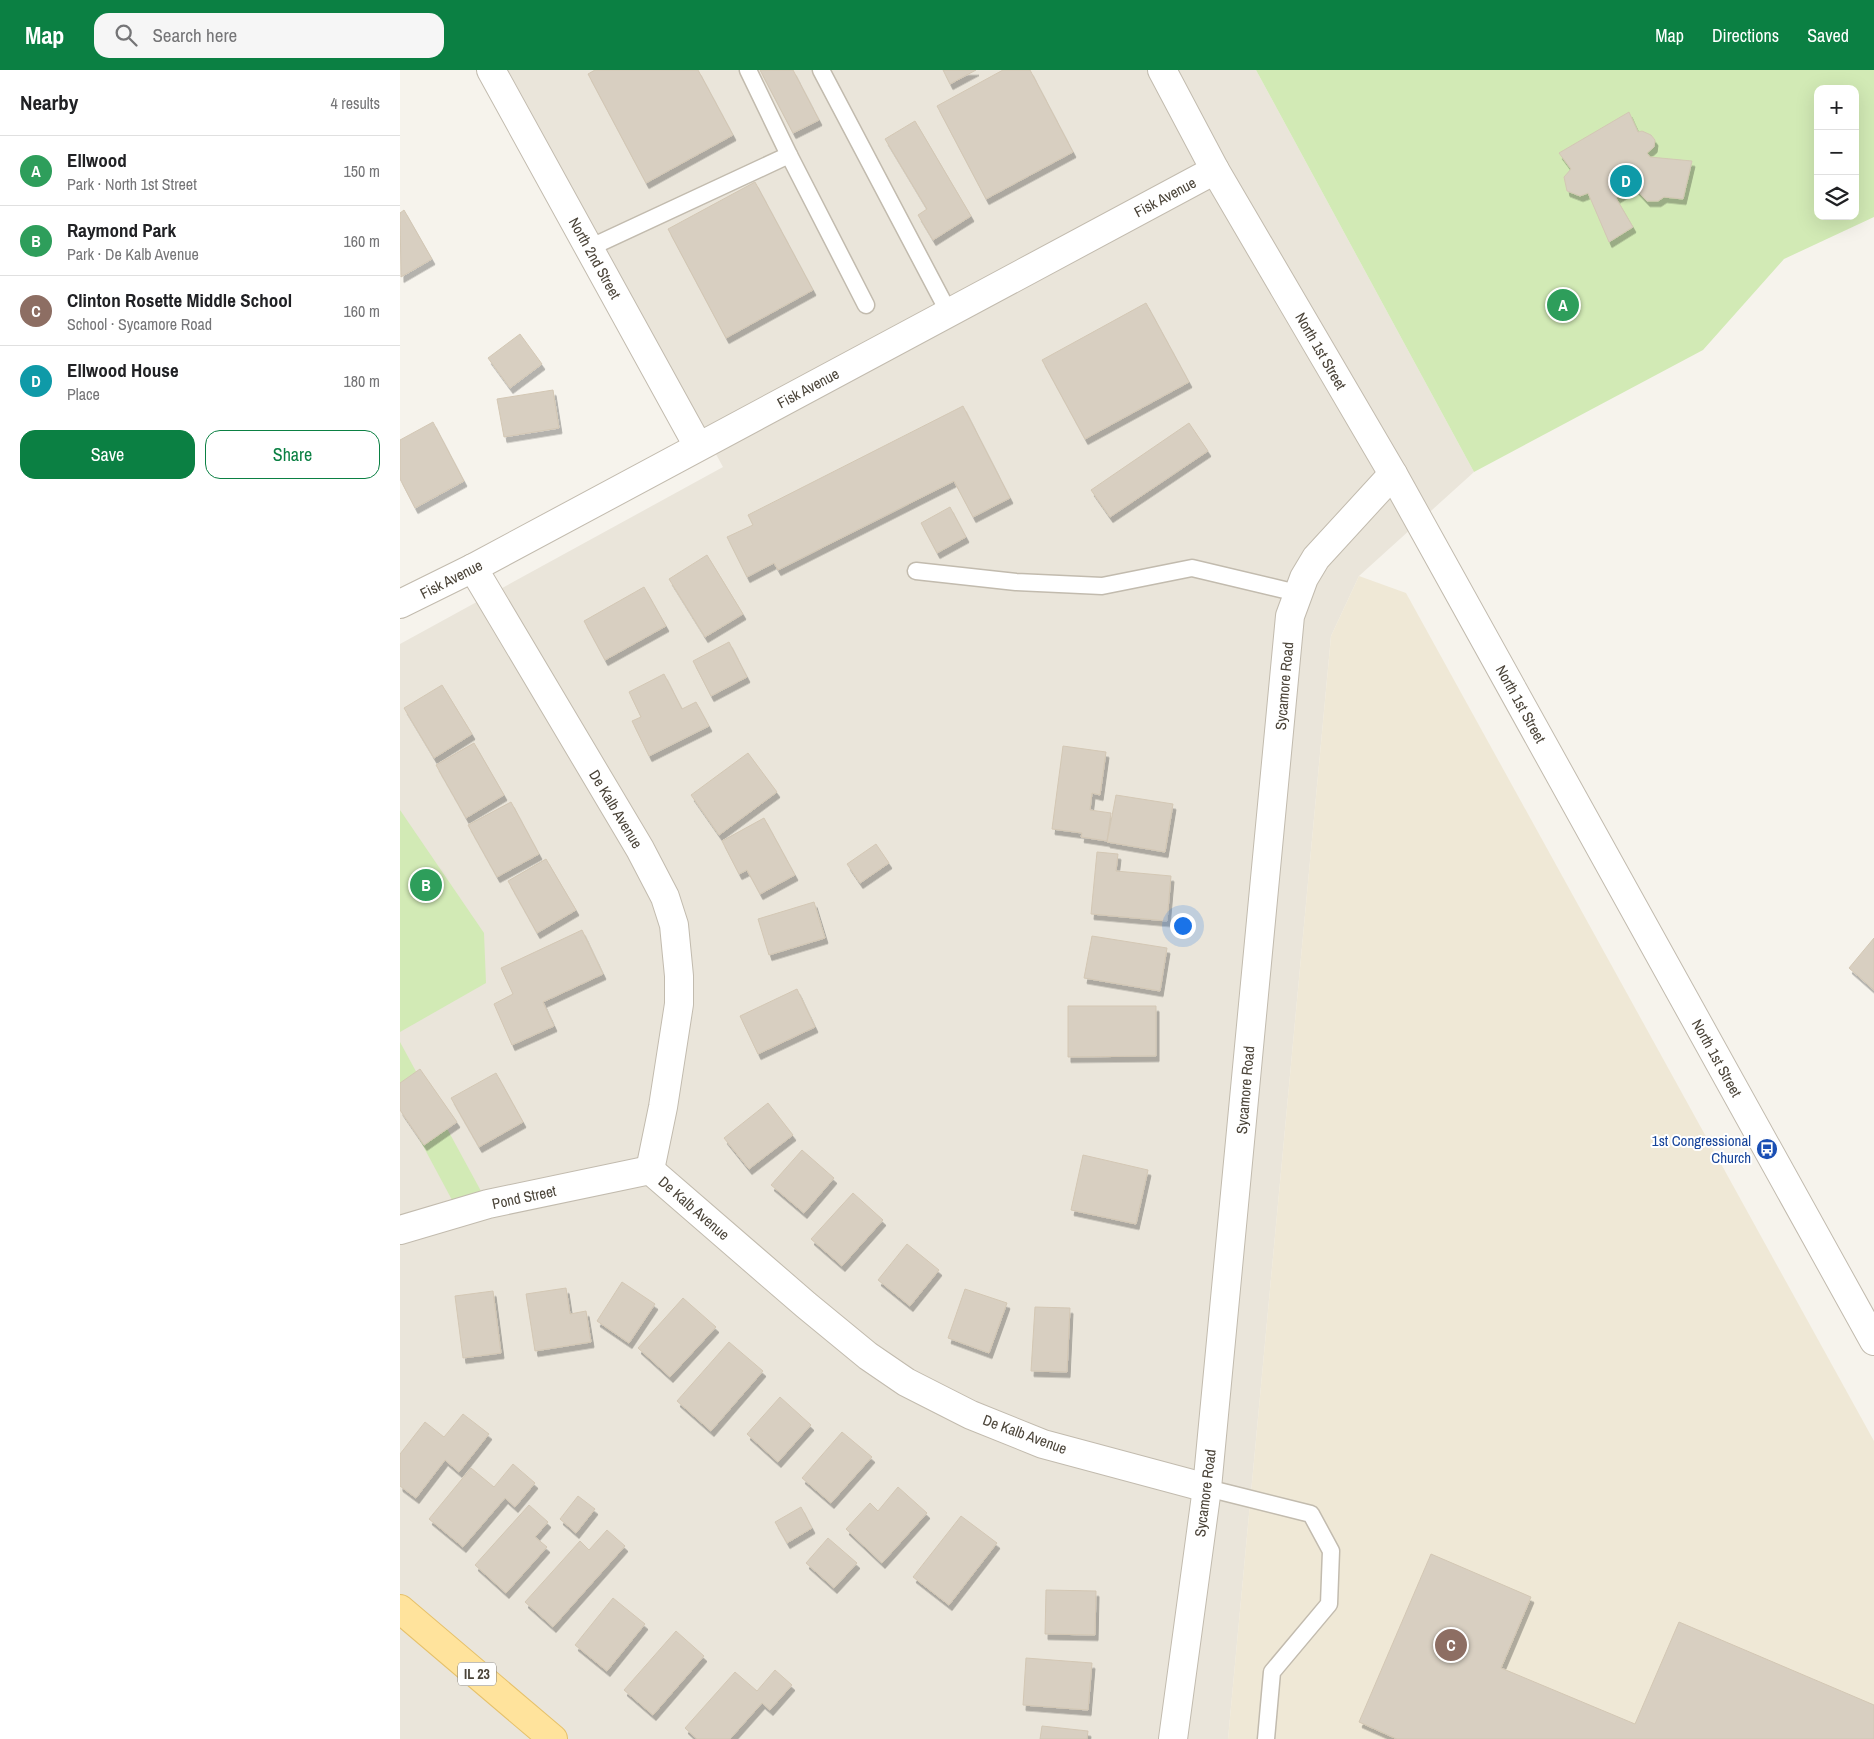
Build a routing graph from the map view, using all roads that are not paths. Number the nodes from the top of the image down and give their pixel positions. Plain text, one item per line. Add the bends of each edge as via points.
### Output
1 (491, 70) edge
2 (748, 70) edge
3 (821, 70) edge
4 (1162, 70) edge
5 (789, 155) junction
6 (1216, 170) junction
7 (590, 248) junction
8 (866, 305) dead end
9 (948, 313) junction
10 (698, 446) junction
11 (1393, 474) junction
12 (473, 568) junction
13 (916, 571) dead end
14 (1297, 593) junction
15 (400, 604) edge
16 (650, 1170) junction
17 (400, 1230) edge
18 (1874, 1341) edge
19 (1207, 1488) junction
20 (400, 1609) edge
21 (553, 1739) edge
22 (1173, 1739) edge
23 (1266, 1739) edge

1 - 7 street, North 2nd Street
2 - 5 lane
3 - 9 lane
4 - 6 street, North 1st Street
5 - 7 lane
5 - 8 lane
6 - 9 street, Fisk Avenue
6 - 11 street, North 1st Street
7 - 10 street, North 2nd Street
9 - 10 street, Fisk Avenue
10 - 12 street, Fisk Avenue
11 - 14 street, Sycamore Road via 1316,558
11 - 18 street, North 1st Street
12 - 15 street, Fisk Avenue
12 - 16 street, De Kalb Avenue via 640,849 665,897 674,925 679,1004
13 - 14 lane via 1016,582 1102,586 1192,568
14 - 19 street, Sycamore Road via 1290,616
16 - 17 street, Pond Street via 488,1204
16 - 19 street, De Kalb Avenue via 806,1305 868,1356 906,1382 971,1415 1044,1444
19 - 22 street, Sycamore Road
19 - 23 lane via 1310,1514 1331,1551 1329,1604 1272,1672
20 - 21 main road, IL 23

